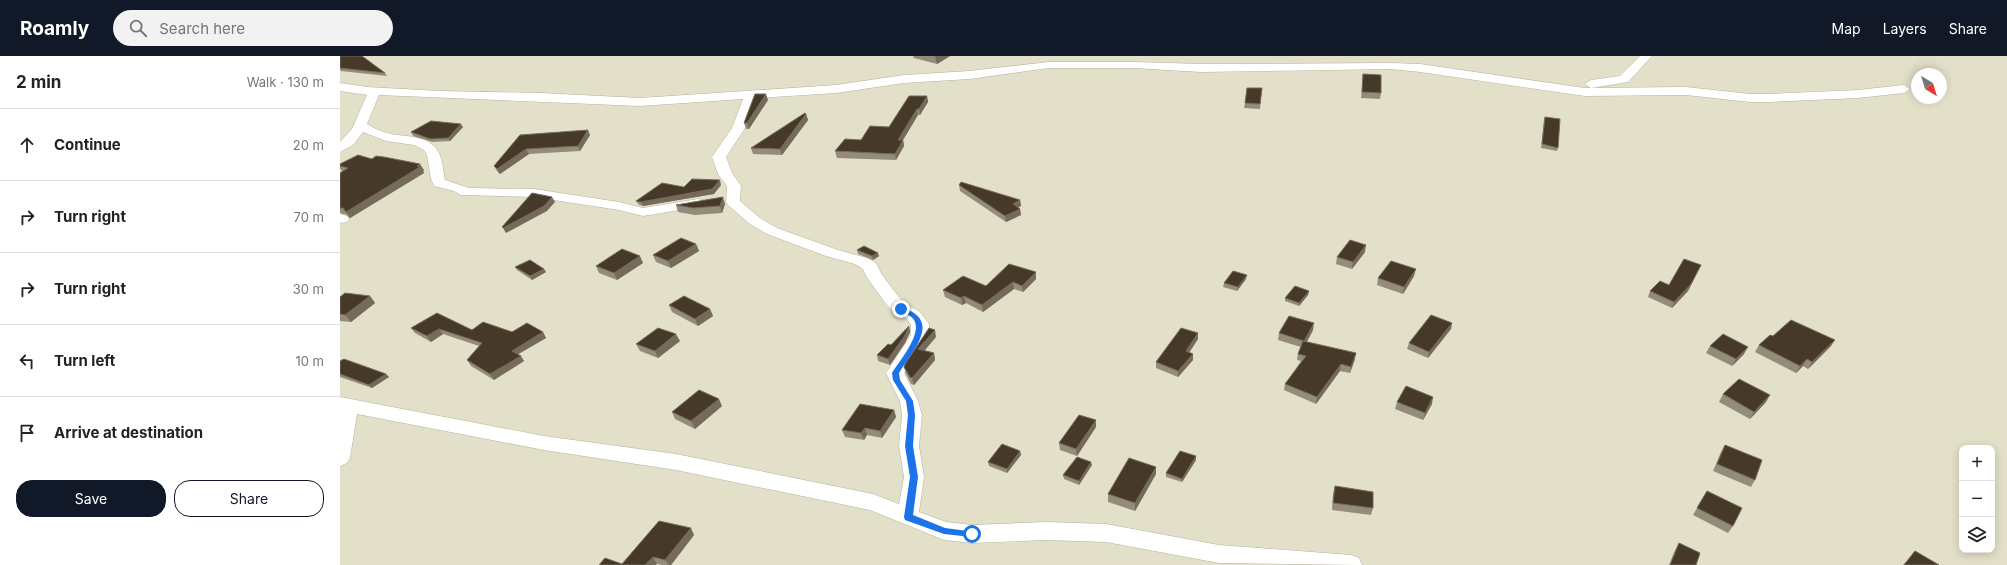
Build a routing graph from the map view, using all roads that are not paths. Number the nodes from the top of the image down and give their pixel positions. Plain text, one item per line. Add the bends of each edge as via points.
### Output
1 (1646, 56) edge
2 (340, 87) edge
3 (1541, 87) junction
4 (1904, 89) dead end
5 (375, 91) junction
6 (750, 95) junction
7 (360, 126) junction
8 (340, 148) edge
9 (722, 198) junction
10 (344, 404) edge
11 (340, 458) edge
12 (908, 517) junction
13 (1351, 565) edge

1 - 3 street via 1624,79 1601,84
2 - 5 street
3 - 4 street via 1608,94 1686,91 1756,98 1830,96
3 - 6 street via 1420,68 1391,66 1201,68 1049,65 970,75 904,79 851,87
5 - 6 street via 640,102
5 - 7 street via 367,104
6 - 9 street via 748,111 735,136 719,157 725,174 734,186
7 - 8 street via 348,143
7 - 9 street via 378,135 424,145 433,153 439,183 466,192 534,193 643,212
9 - 12 street via 733,202 755,221 772,231 870,266 874,276 892,300 901,309 913,314 920,324 920,335 895,373 896,380 910,401 912,415 909,446 914,477
10 - 11 street
10 - 12 street via 544,443 676,462 873,502
12 - 13 street via 951,532 1106,532 1219,554

